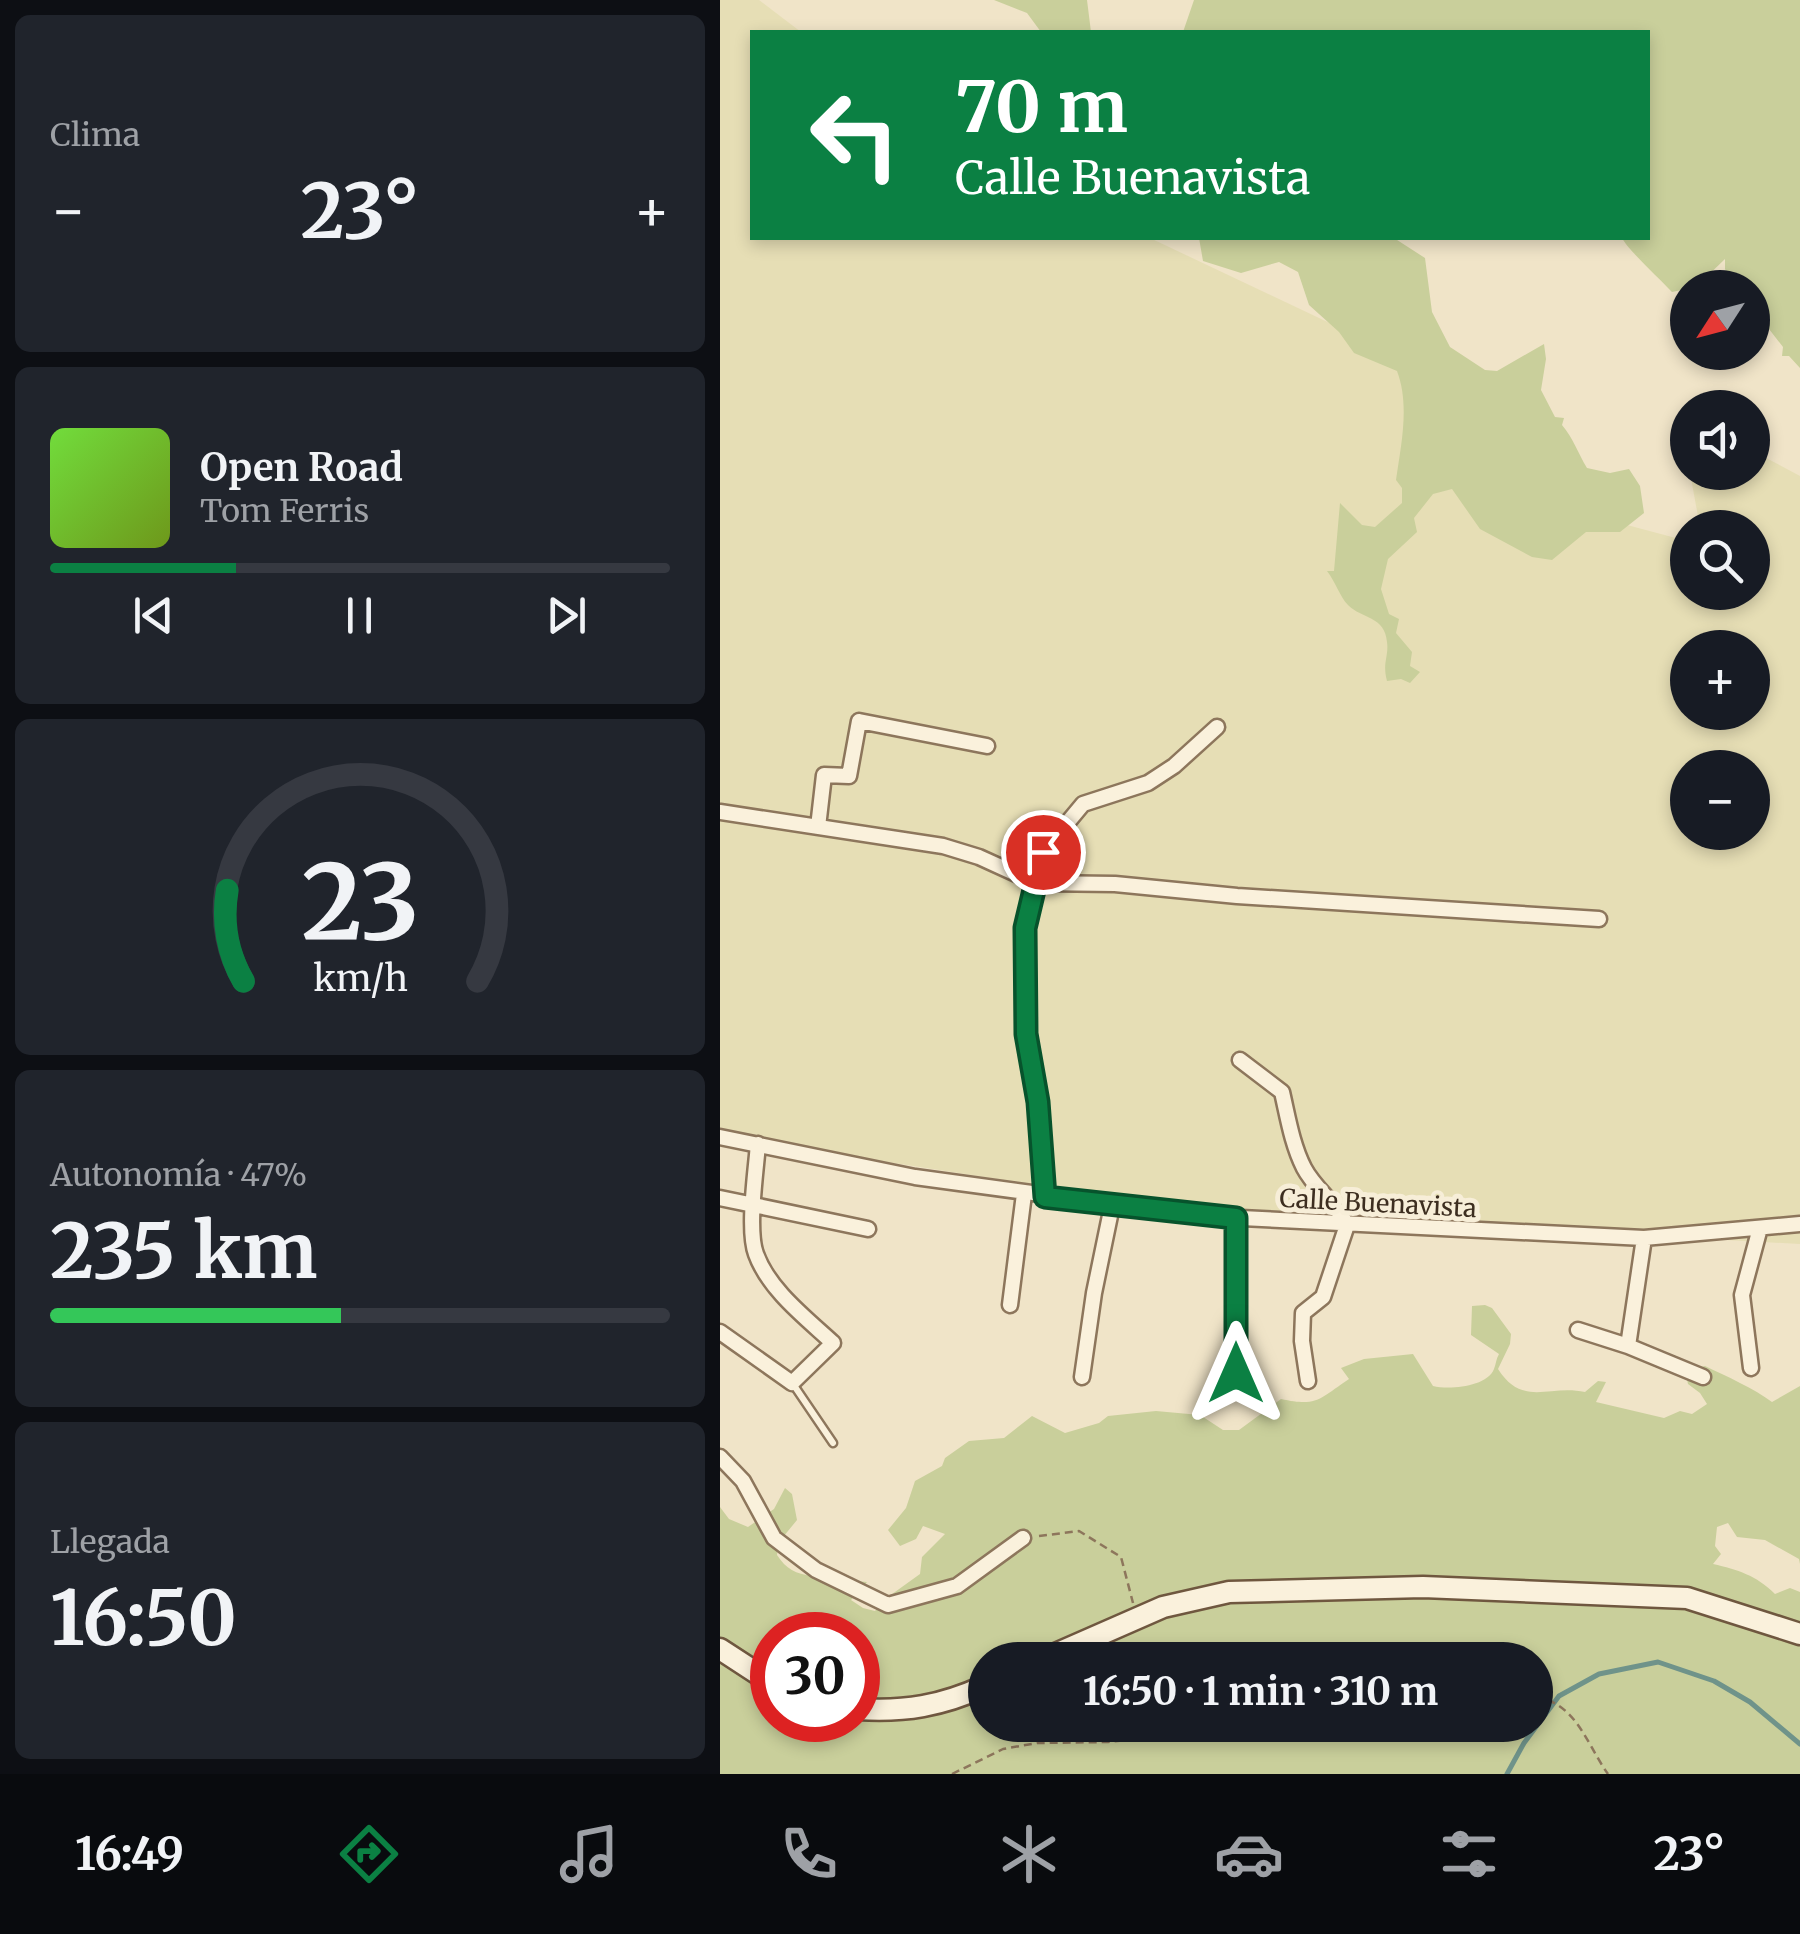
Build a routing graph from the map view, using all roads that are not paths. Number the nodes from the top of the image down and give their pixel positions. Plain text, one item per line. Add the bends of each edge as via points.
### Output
1 (1218, 727) dead end
2 (987, 746) dead end
3 (720, 812) edge
4 (818, 827) junction
5 (1036, 882) junction
6 (1599, 919) dead end
7 (1240, 1060) dead end
8 (720, 1137) edge
9 (758, 1144) junction
10 (1024, 1194) junction
11 (1045, 1197) junction
12 (720, 1198) edge
13 (755, 1204) junction
14 (1112, 1206) junction
15 (1236, 1218) junction
16 (1800, 1224) edge
17 (1347, 1225) junction
18 (1760, 1228) junction
19 (868, 1229) dead end
20 (1644, 1238) junction
21 (1010, 1305) dead end
22 (1578, 1330) dead end
23 (720, 1332) edge
24 (1628, 1346) junction
25 (1751, 1368) dead end
26 (1236, 1373) dead end
27 (1703, 1376) dead end
28 (1082, 1377) dead end
29 (1308, 1381) dead end
30 (792, 1383) junction
31 (833, 1443) dead end
32 (720, 1457) edge
33 (1023, 1538) road end
34 (1800, 1634) edge
35 (1082, 1642) edge
36 (720, 1649) edge
37 (750, 1669) edge
38 (968, 1694) edge
39 (880, 1711) edge

1 - 5 street via 1148,784 1083,804 1043,852
2 - 4 street via 858,721 849,776 824,775
3 - 4 street
4 - 5 street via 943,846
5 - 6 street
5 - 11 street via 1025,928 1026,1034
7 - 17 street via 1282,1092 1306,1171
8 - 9 street, Calle Buenavista
9 - 10 street, Calle Buenavista
9 - 13 street
10 - 11 street, Calle Buenavista
10 - 21 street
11 - 14 street, Calle Buenavista
12 - 13 street
13 - 19 street
13 - 30 street via 756,1253 781,1294 833,1343
14 - 15 street, Calle Buenavista
14 - 28 street
15 - 17 street, Calle Buenavista
15 - 26 street
16 - 18 street, Calle Buenavista
17 - 20 street, Calle Buenavista
17 - 29 street via 1323,1296 1303,1314
18 - 20 street, Calle Buenavista
18 - 25 street via 1742,1295
20 - 24 street
22 - 24 street
23 - 30 street
24 - 27 street
30 - 31 lane
32 - 33 street via 743,1481 774,1538 816,1570 888,1605 957,1586
34 - 35 street via 1686,1598 1423,1586 1229,1592 1164,1607
36 - 37 street
38 - 39 street

